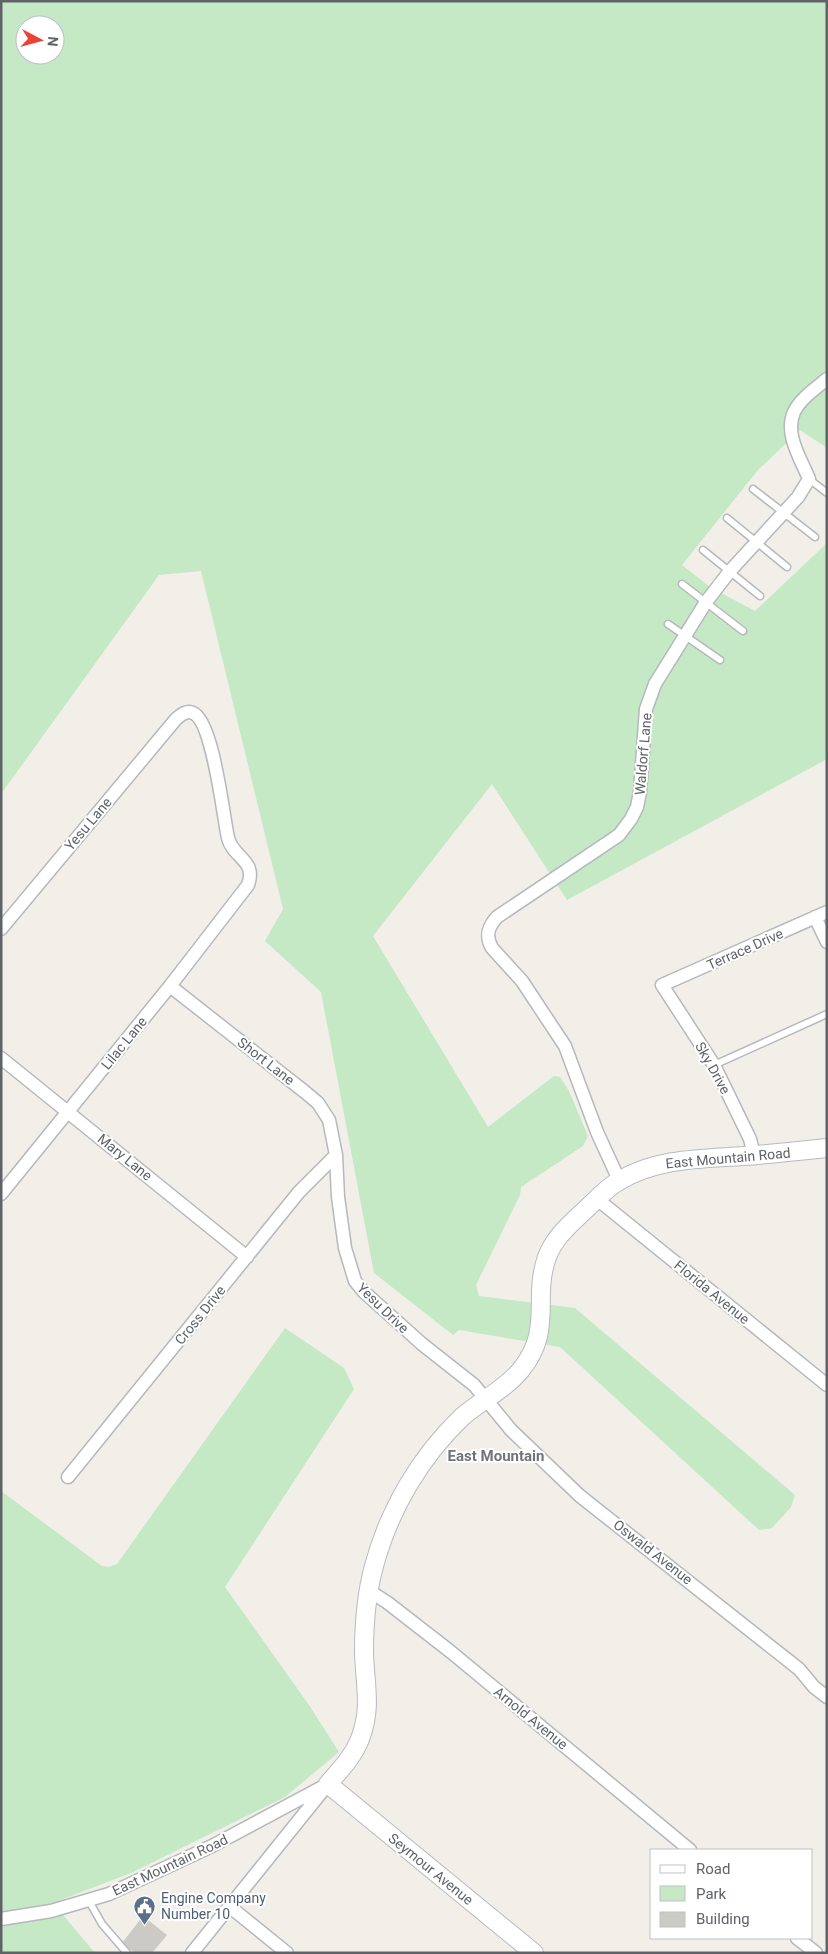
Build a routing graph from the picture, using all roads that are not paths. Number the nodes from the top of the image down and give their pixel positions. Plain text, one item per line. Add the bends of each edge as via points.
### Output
1 (827, 379) edge
2 (809, 479) junction
3 (753, 489) dead end
4 (827, 493) edge
5 (784, 512) junction
6 (727, 518) dead end
7 (815, 537) dead end
8 (757, 542) junction
9 (703, 550) dead end
10 (787, 567) dead end
11 (730, 571) junction
12 (682, 584) dead end
13 (760, 596) dead end
14 (706, 602) junction
15 (668, 624) dead end
16 (743, 631) dead end
17 (685, 636) junction
18 (720, 660) dead end
19 (244, 889) joint
20 (821, 915) edge
21 (1, 930) edge
22 (827, 942) edge
23 (662, 985) joint
24 (170, 986) junction
25 (827, 1014) edge
26 (1, 1058) edge
27 (714, 1065) junction
28 (68, 1111) junction
29 (827, 1148) edge
30 (336, 1155) junction
31 (754, 1155) junction
32 (619, 1180) junction
33 (1, 1194) edge
34 (597, 1199) junction
35 (247, 1256) junction
36 (827, 1385) edge
37 (485, 1400) junction
38 (68, 1478) dead end
39 (368, 1590) junction
40 (827, 1697) edge
41 (328, 1784) junction
42 (689, 1849) edge
43 (89, 1901) junction
44 (229, 1906) junction
45 (1, 1919) edge
46 (799, 1939) edge
47 (127, 1953) edge
48 (192, 1953) edge
49 (286, 1953) edge
50 (534, 1953) edge
51 (816, 1953) edge

1 - 2 street via 794,412 790,433
2 - 4 lane
2 - 5 street, Waldorf Lane
3 - 5 lane
5 - 7 lane
5 - 8 street, Waldorf Lane
6 - 8 lane
8 - 10 lane
8 - 11 street, Waldorf Lane
9 - 11 lane
11 - 13 lane
11 - 14 street, Waldorf Lane
12 - 14 lane
14 - 16 lane
14 - 17 street, Waldorf Lane
15 - 17 lane
17 - 18 lane
17 - 32 street, Waldorf Lane via 650,695 646,709 640,792 637,807 627,826 619,835 497,918 487,931 492,948 522,981 565,1046
19 - 21 street, Yesu Lane via 250,878 249,870 228,840 210,740 201,719 185,712
19 - 24 street, Lilac Lane
20 - 22 street
20 - 23 street, Terrace Drive
23 - 27 street, Sky Drive
24 - 28 street, Lilac Lane
24 - 30 street, Short Lane via 318,1103 329,1120
25 - 27 lane
26 - 28 street, Mary Lane
27 - 31 street, Sky Drive via 750,1139
28 - 33 street, Lilac Lane
28 - 35 street, Mary Lane
29 - 31 street, East Mountain Road
30 - 35 street, Cross Drive via 299,1192
30 - 37 street, Yesu Drive via 344,1248 355,1281 416,1339 474,1385
31 - 32 street, East Mountain Road via 671,1161
32 - 34 street, East Mountain Road
34 - 36 street, Florida Avenue
34 - 37 street, East Mountain Road via 569,1225 550,1251 542,1280 538,1337 531,1355 511,1380
35 - 38 street, Cross Drive
37 - 39 street, East Mountain Road via 453,1427 416,1472 390,1519
37 - 40 street, Oswald Avenue via 511,1430 580,1496 798,1669
39 - 41 street, East Mountain Road via 364,1631 367,1715 354,1752
39 - 42 street, Arnold Avenue via 451,1652
41 - 43 street, East Mountain Road via 212,1846
41 - 44 street, East Mountain Road
41 - 50 street, Seymour Avenue
43 - 45 street, East Mountain Road
43 - 47 lane via 102,1924
44 - 48 street, East Mountain Road
44 - 49 street
46 - 51 street

